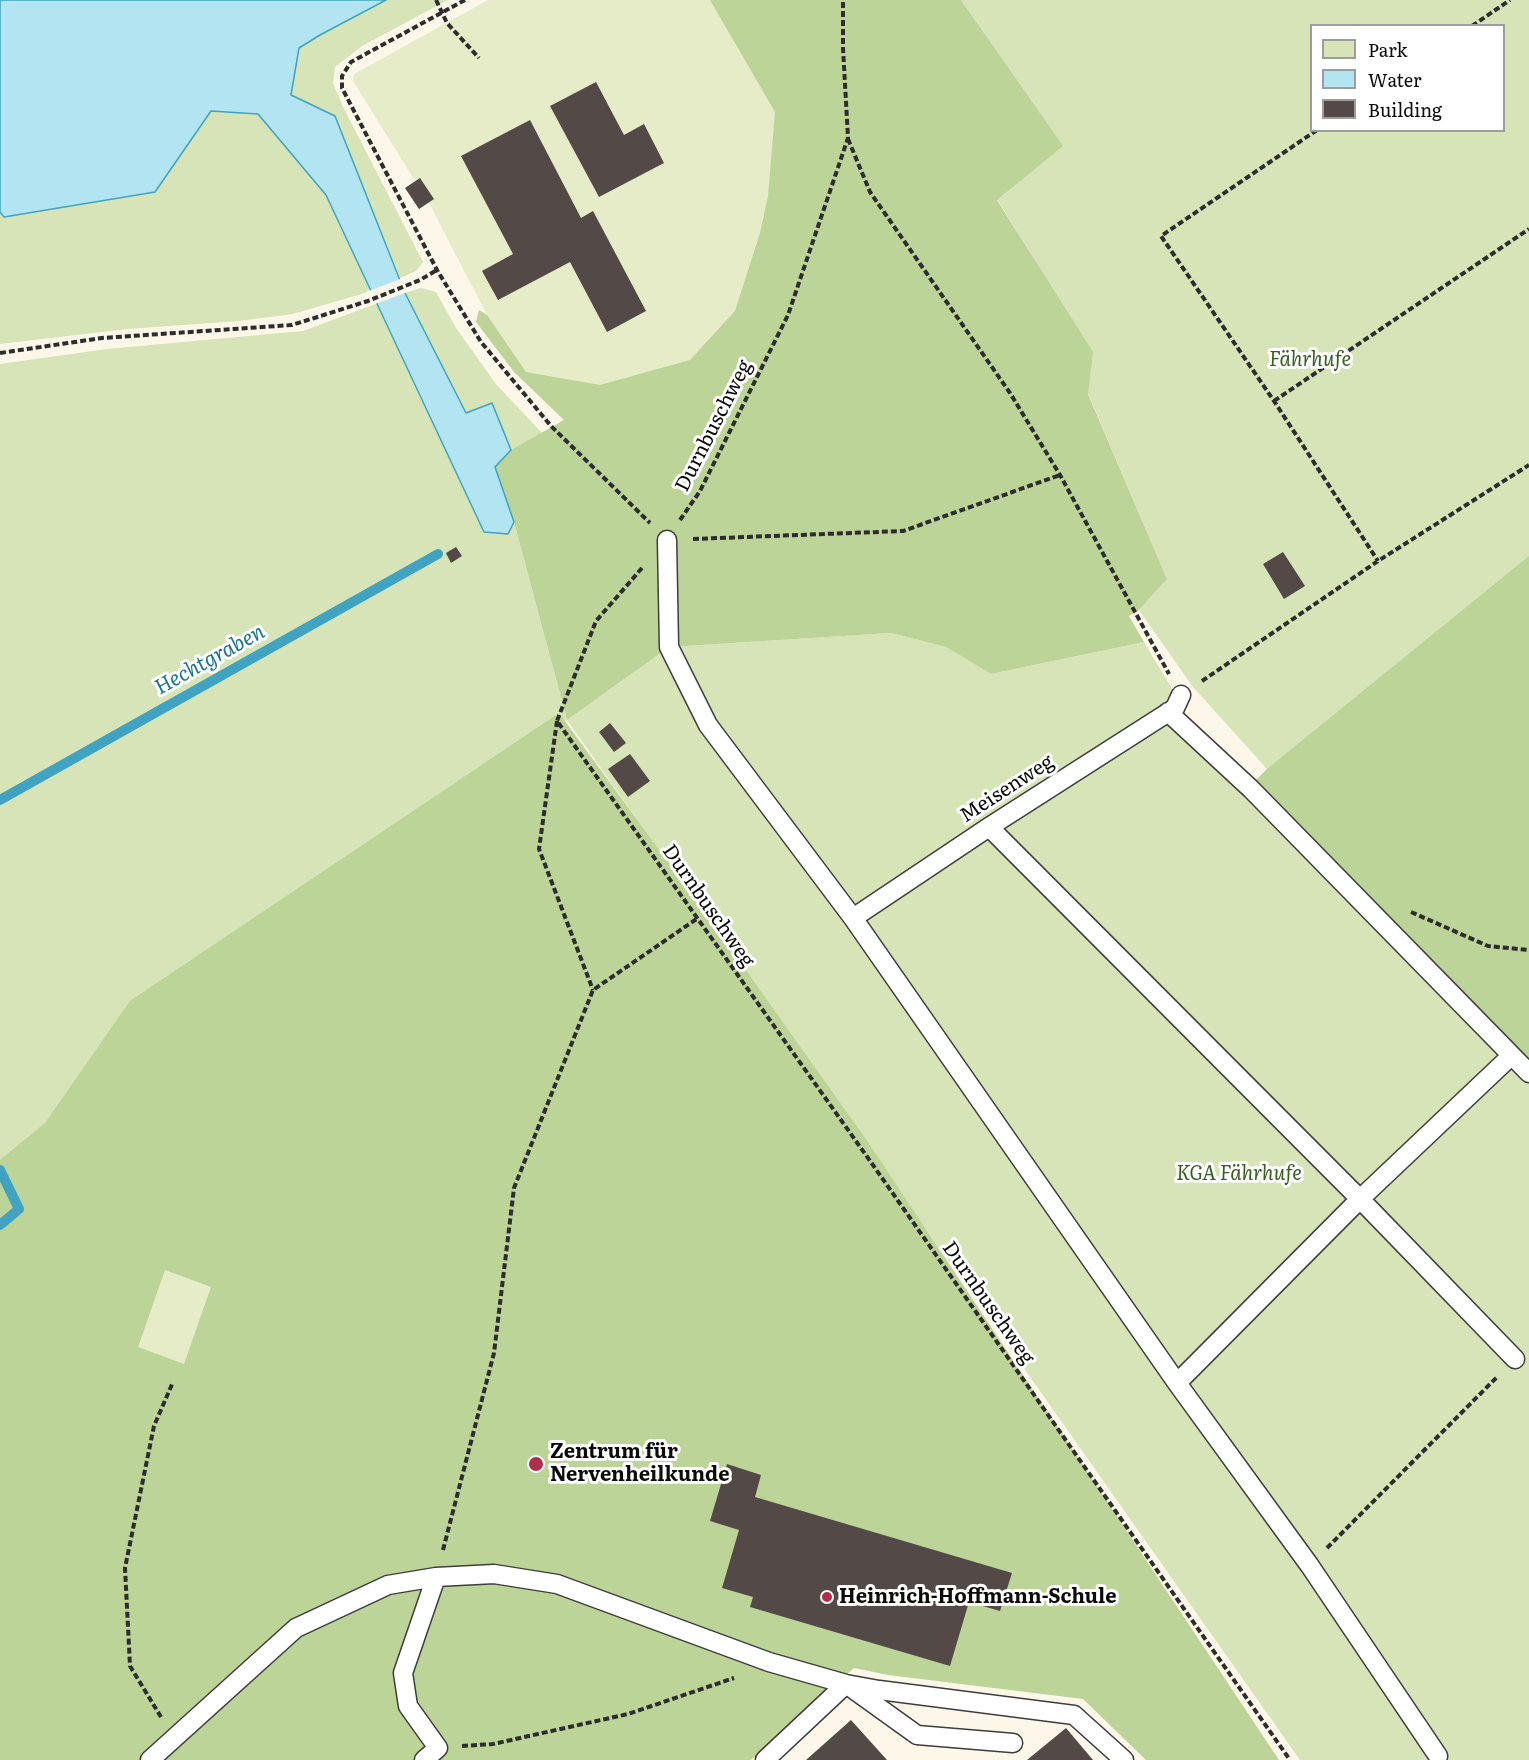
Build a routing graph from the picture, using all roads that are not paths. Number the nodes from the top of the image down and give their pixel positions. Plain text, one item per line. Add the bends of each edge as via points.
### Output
1 (667, 540) road end
2 (1181, 695) road end
3 (1168, 712) junction
4 (989, 827) junction
5 (853, 918) junction
6 (1511, 1056) junction
7 (1529, 1073) edge
8 (1360, 1199) junction
9 (1515, 1359) road end
10 (1177, 1383) junction
11 (436, 1577) junction
12 (846, 1684) junction
13 (1013, 1743) dead end
14 (431, 1754) edge
15 (1438, 1756) dead end
16 (150, 1760) edge
17 (765, 1760) edge
18 (1124, 1760) edge

1 - 5 lane via 669,647 708,725
2 - 3 lane, Meisenweg via 1175,708
3 - 4 lane, Meisenweg
3 - 6 lane via 1251,789
4 - 5 lane, Meisenweg
4 - 8 lane
5 - 10 lane
6 - 7 lane
6 - 8 lane
8 - 9 lane
8 - 10 lane
10 - 15 lane via 1310,1566
11 - 12 lane via 494,1574 557,1584 769,1662
11 - 14 lane via 403,1673 408,1706
11 - 16 lane via 388,1585 296,1628
12 - 13 lane via 916,1735
12 - 17 lane
12 - 18 lane via 1074,1715

